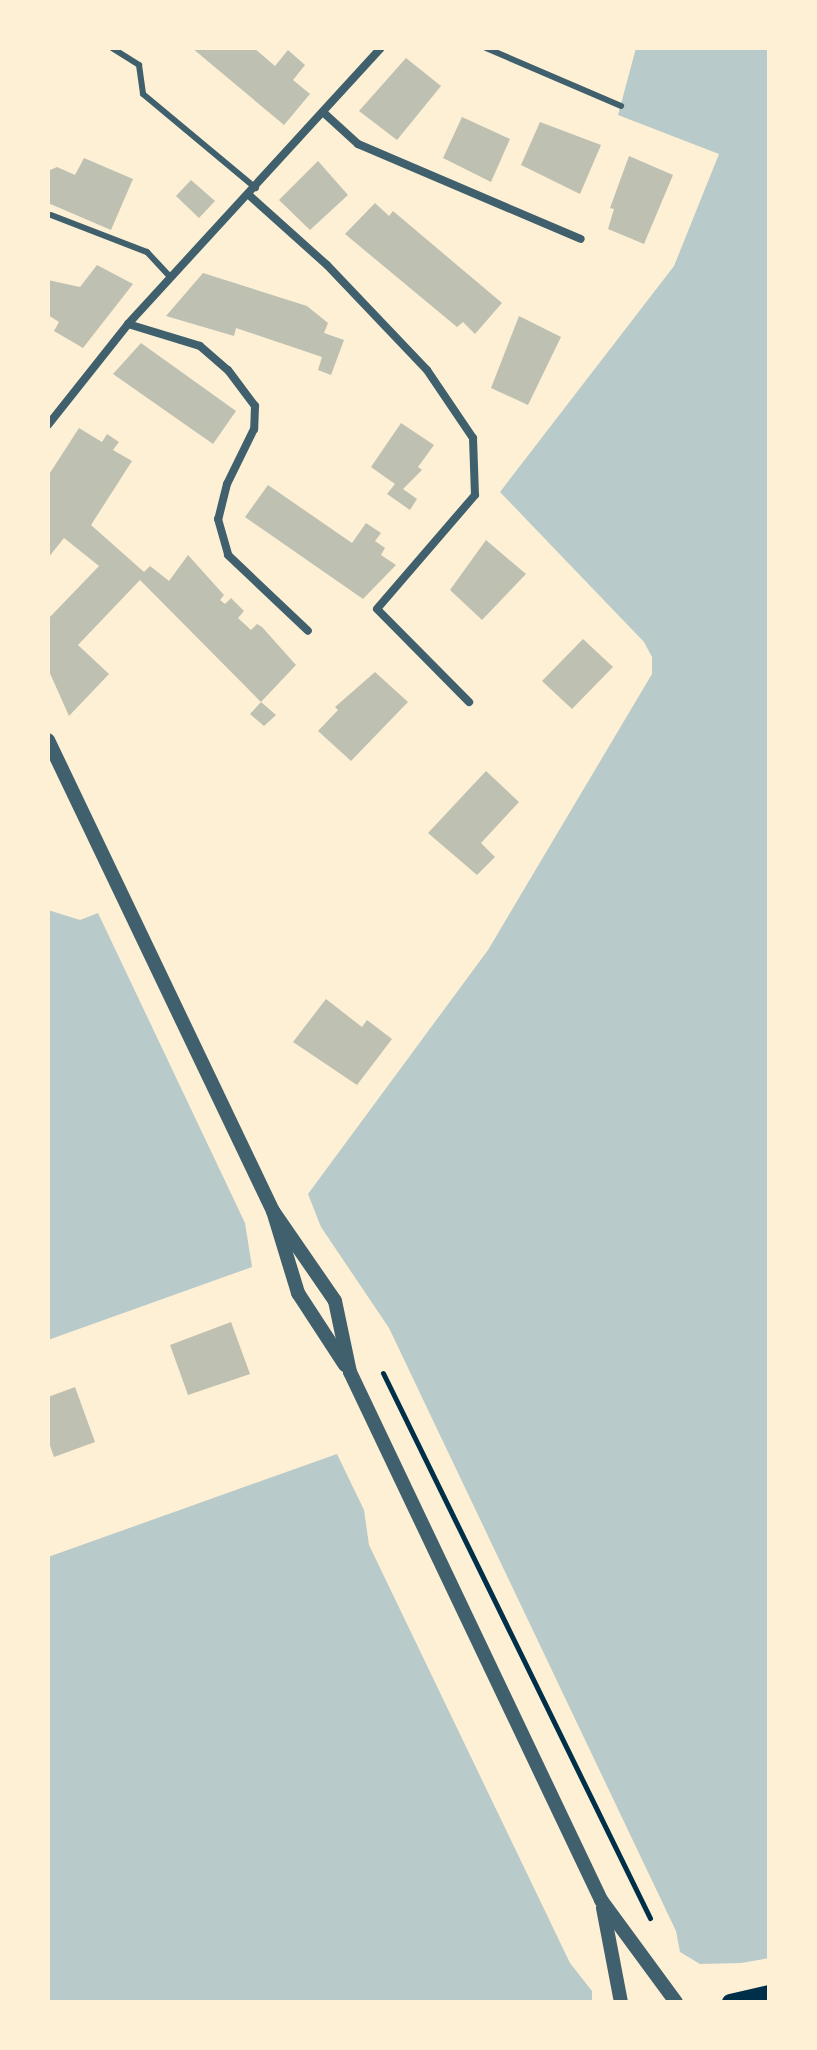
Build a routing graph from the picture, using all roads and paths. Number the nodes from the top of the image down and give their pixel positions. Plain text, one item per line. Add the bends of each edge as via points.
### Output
1 (112, 48) edge
2 (381, 48) edge
3 (486, 48) edge
4 (621, 106) dead end
5 (324, 113) junction
6 (254, 193) junction
7 (51, 215) dead end
8 (581, 239) dead end
9 (171, 278) junction
10 (128, 324) junction
11 (48, 425) edge
12 (308, 631) dead end
13 (469, 702) dead end
14 (48, 740) edge
15 (273, 1211) junction
16 (381, 1368) dead end
17 (350, 1372) junction
18 (601, 1900) junction
19 (658, 1933) dead end
20 (769, 1993) edge
21 (621, 2002) edge
22 (676, 2002) edge
23 (730, 2002) edge

1 - 6 lane via 139,65 143,94
2 - 5 street
3 - 4 lane
5 - 6 street
5 - 8 street via 358,144
6 - 9 street
6 - 13 street via 427,370 473,438 475,495 377,609
7 - 9 lane via 147,252
9 - 10 street
10 - 11 street
10 - 12 street via 200,346 228,370 255,406 254,429 227,484 218,519 228,555
14 - 15 street
15 - 17 street via 298,1293
15 - 17 street via 335,1301
16 - 19 path
17 - 18 street
18 - 21 street
18 - 22 street
20 - 23 main road

